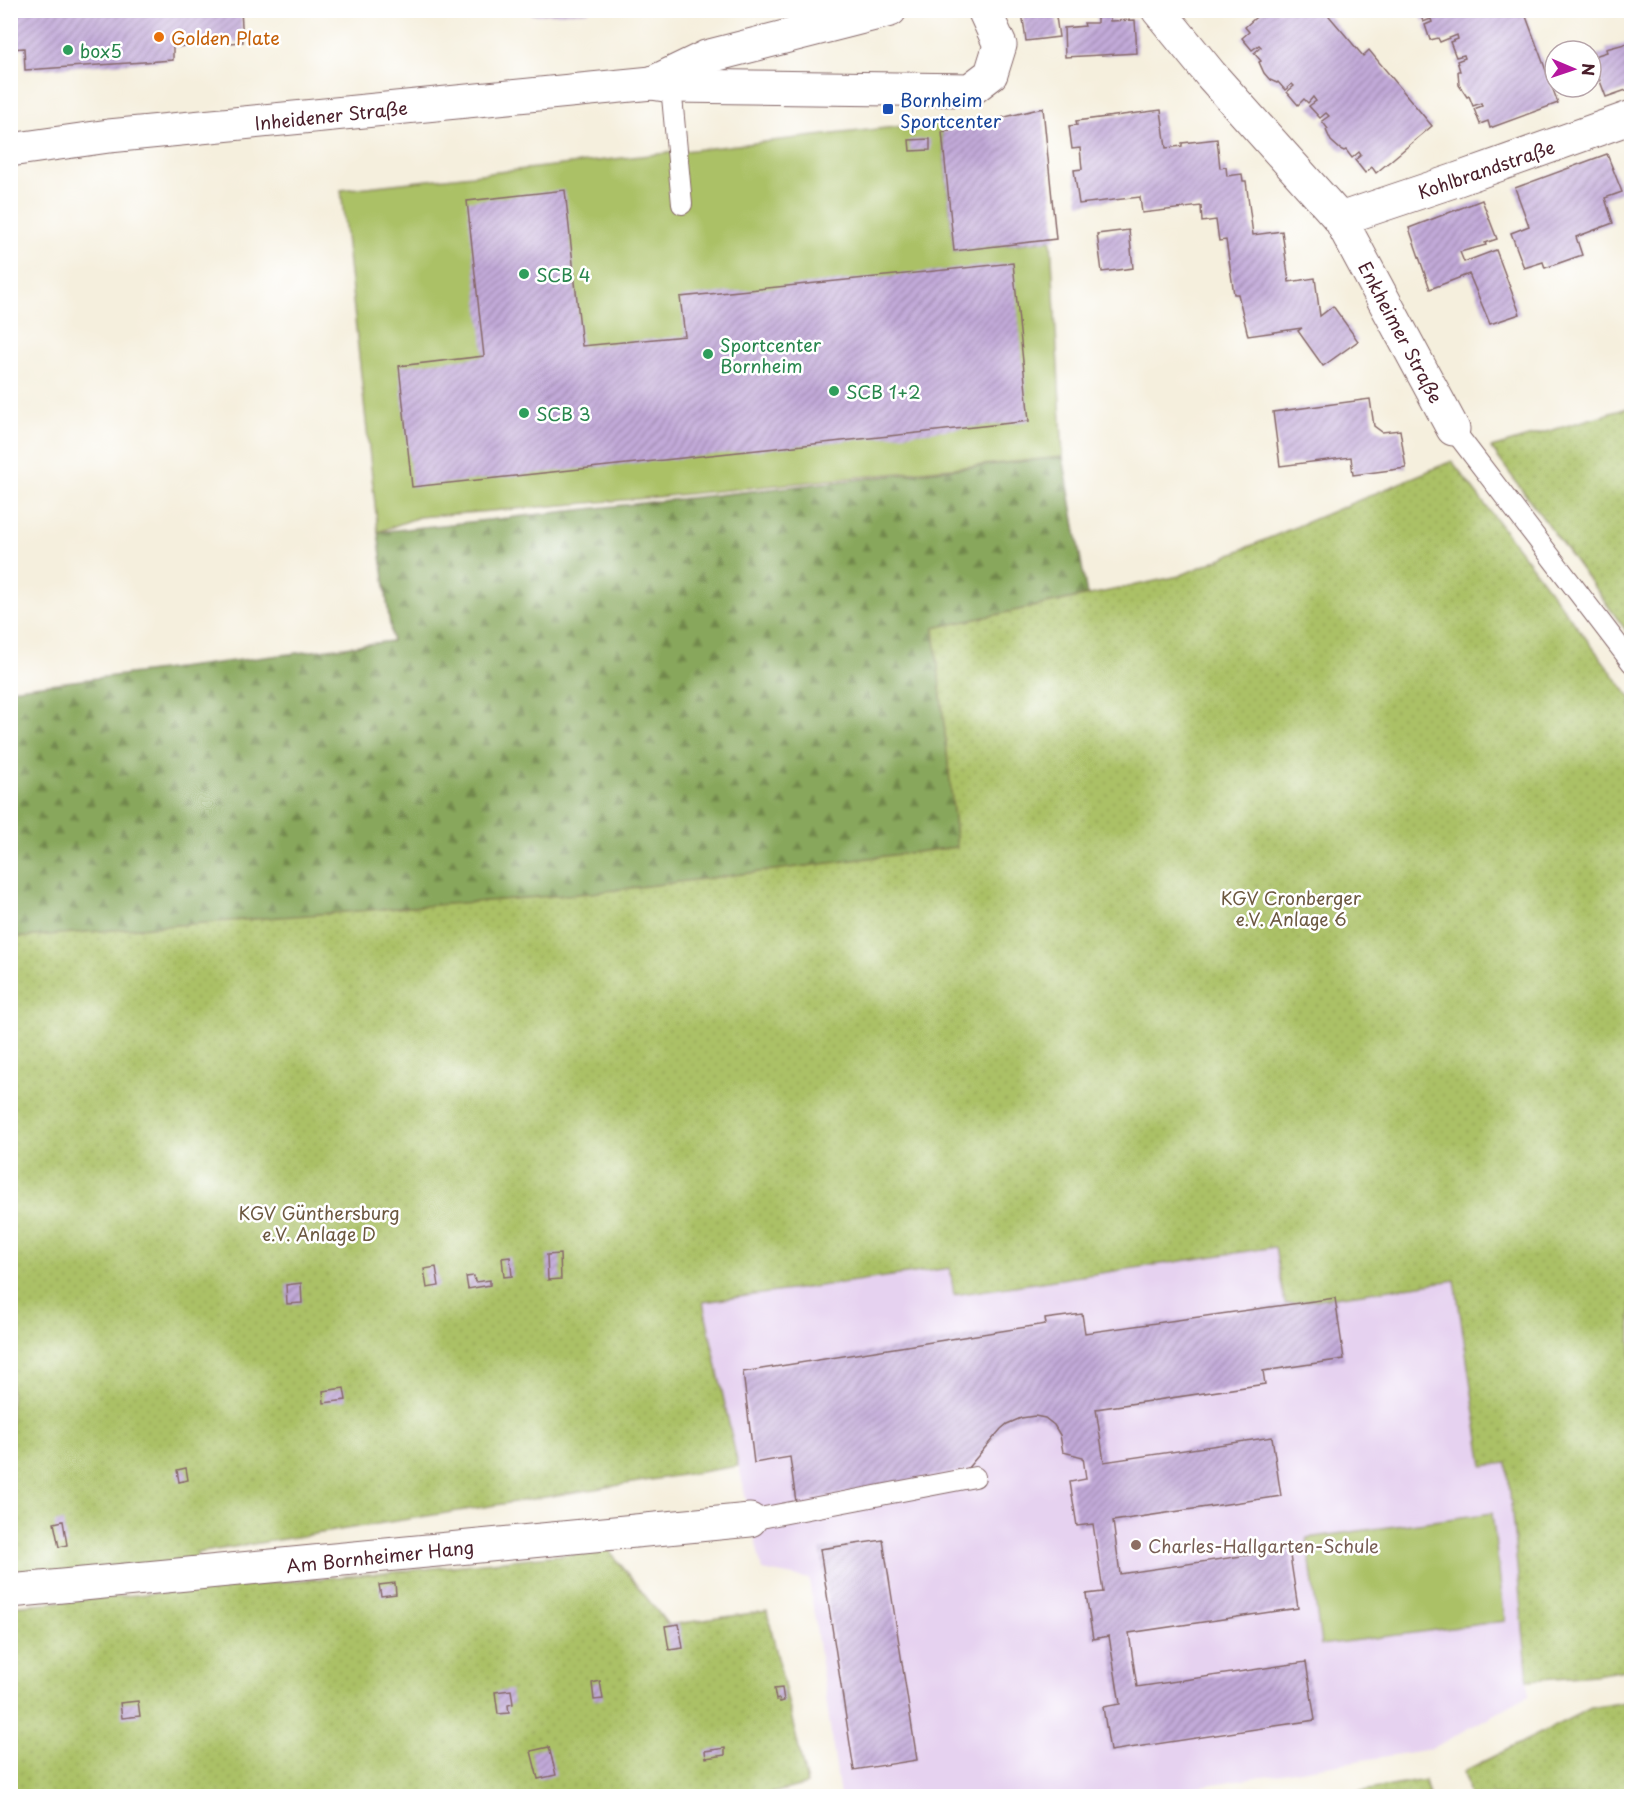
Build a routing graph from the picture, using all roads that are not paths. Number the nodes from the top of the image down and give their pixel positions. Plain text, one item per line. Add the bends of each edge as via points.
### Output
1 (890, 10) edge
2 (984, 10) edge
3 (1158, 10) edge
4 (662, 85) junction
5 (1632, 117) edge
6 (10, 150) edge
7 (682, 204) dead end
8 (1340, 219) junction
9 (1453, 429) joint
10 (1632, 663) edge
11 (975, 1477) dead end
12 (750, 1520) joint
13 (10, 1591) edge

1 - 4 street, Inheidener Straße via 706,57
2 - 4 street, Inheidener Straße via 1000,45 990,74 970,90
3 - 8 street, Enkheimer Straße via 1210,75
4 - 6 street, Inheidener Straße via 109,136
4 - 7 lane
5 - 8 street, Kohlbrandstraße
8 - 9 street, Enkheimer Straße
9 - 10 lane, Enkheimer Straße
11 - 12 lane
12 - 13 street, Am Bornheimer Hang

